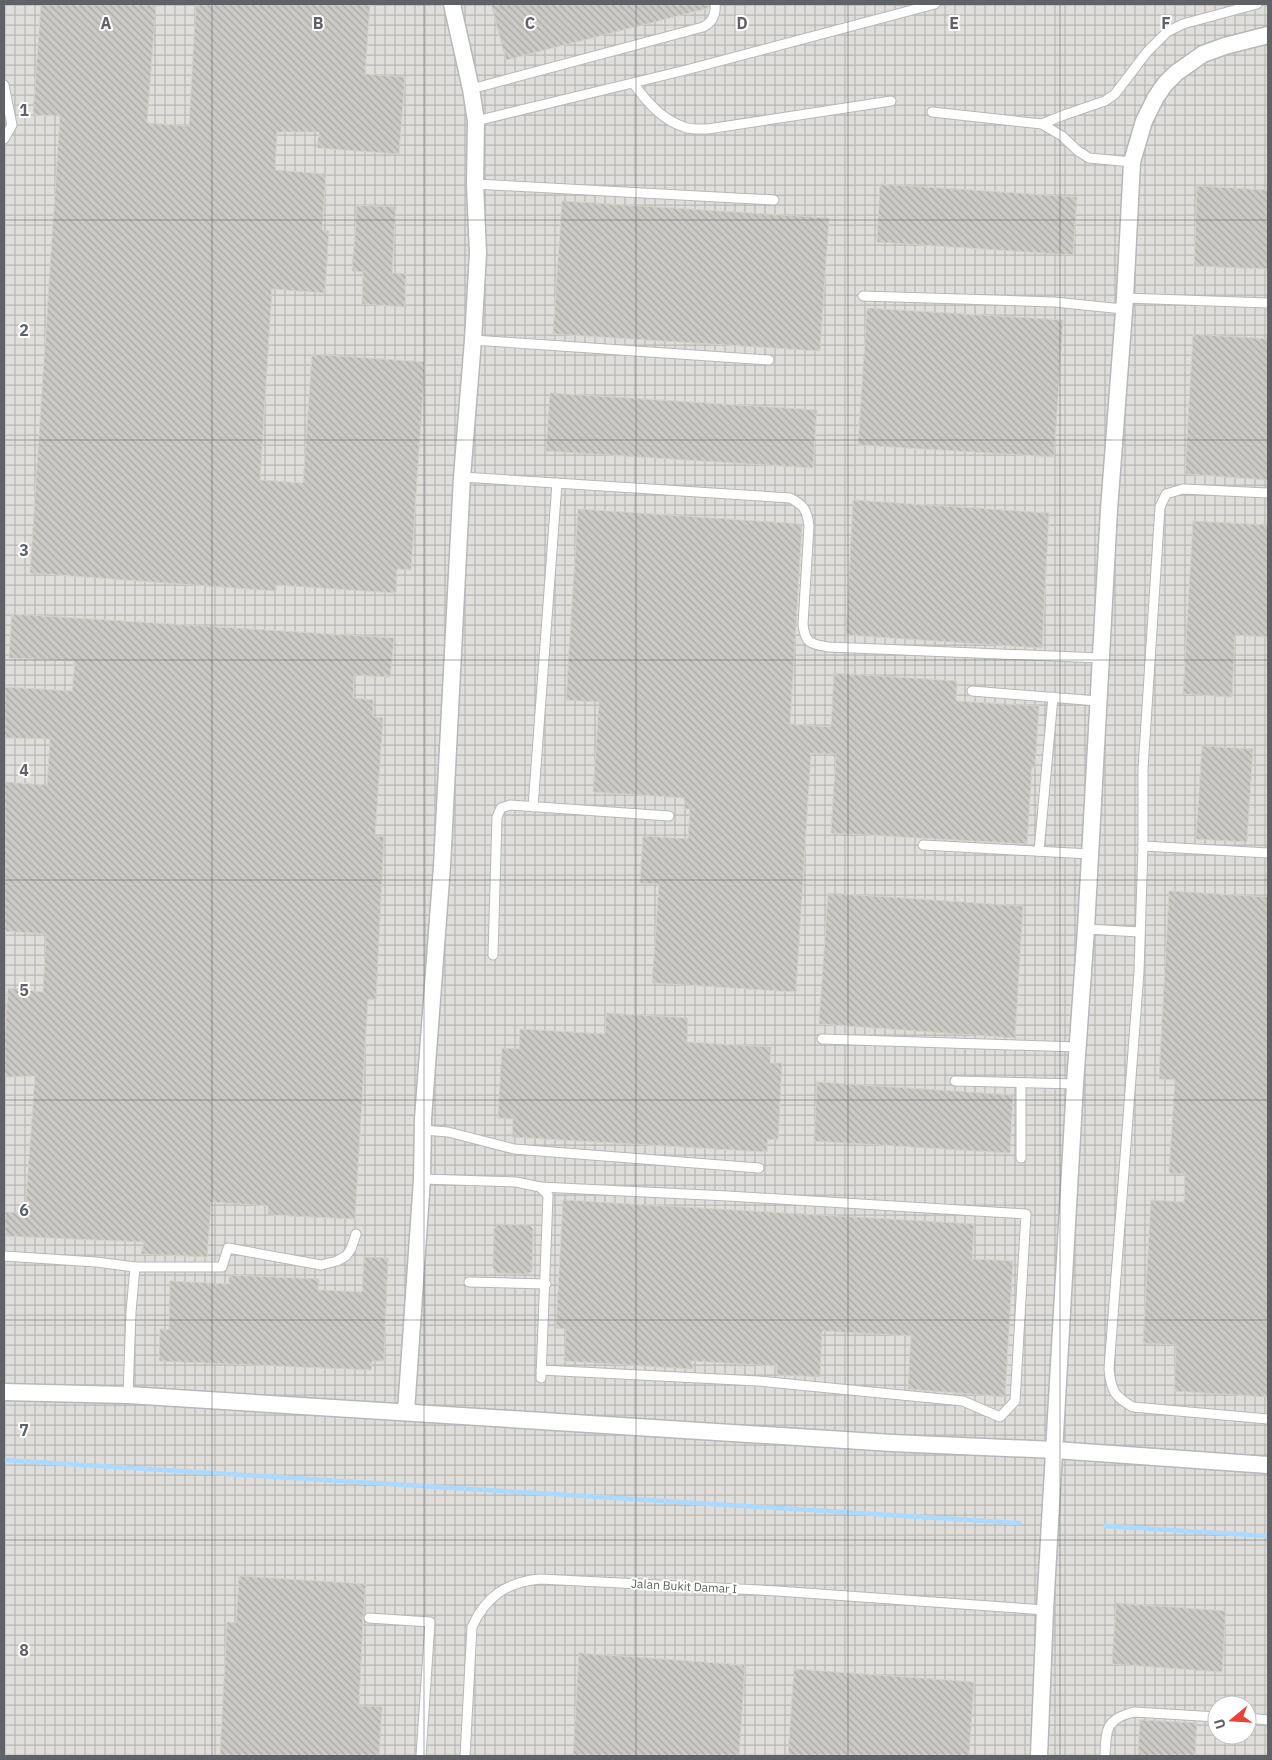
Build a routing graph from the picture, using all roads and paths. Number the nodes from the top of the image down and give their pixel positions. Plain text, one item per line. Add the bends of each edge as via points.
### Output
1 (452, 4) edge
2 (715, 4) edge
3 (934, 4) edge
4 (1257, 4) edge
5 (1268, 35) edge
6 (633, 83) junction
7 (4, 85) edge
8 (472, 89) junction
9 (891, 101) dead end
10 (932, 112) dead end
11 (476, 121) junction
12 (1042, 124) junction
13 (4, 139) edge
14 (1132, 162) junction
15 (475, 184) junction
16 (774, 200) dead end
17 (863, 296) dead end
18 (1268, 303) edge
19 (1124, 304) junction
20 (473, 340) junction
21 (769, 360) dead end
22 (462, 477) junction
23 (558, 484) junction
24 (1268, 492) edge
25 (1101, 658) junction
26 (972, 691) dead end
27 (1053, 697) junction
28 (1098, 701) junction
29 (532, 807) junction
30 (669, 816) dead end
31 (923, 845) dead end
32 (1143, 846) junction
33 (1039, 851) junction
34 (1268, 853) edge
35 (1090, 854) junction
36 (1086, 929) junction
37 (1140, 932) junction
38 (493, 955) dead end
39 (822, 1039) dead end
40 (1078, 1047) junction
41 (954, 1080) dead end
42 (1021, 1083) junction
43 (1075, 1084) junction
44 (423, 1130) junction
45 (1021, 1158) dead end
46 (759, 1168) dead end
47 (422, 1179) junction
48 (540, 1187) junction
49 (356, 1234) dead end
50 (4, 1256) edge
51 (135, 1267) junction
52 (469, 1282) dead end
53 (546, 1284) junction
54 (4, 1392) edge
55 (128, 1395) junction
56 (406, 1412) junction
57 (1268, 1418) edge
58 (1055, 1450) junction
59 (1268, 1465) edge
60 (1045, 1610) junction
61 (369, 1618) dead end
62 (1207, 1716) edge
63 (421, 1756) edge
64 (465, 1756) edge
65 (1039, 1756) edge
66 (1106, 1756) edge

1 - 8 street
2 - 8 lane via 715,14 703,27
3 - 6 lane
4 - 12 lane via 1183,24 1167,32 1115,94 1105,101
5 - 14 street via 1203,54 1164,84 1144,121
6 - 9 lane via 663,117 685,128 708,130
6 - 11 lane
7 - 13 lane via 12,125
8 - 11 street
10 - 12 lane
11 - 15 street
12 - 14 lane via 1089,158
14 - 19 street
15 - 16 lane
15 - 20 street via 478,253
17 - 19 lane
18 - 19 lane
19 - 25 street
20 - 21 lane
20 - 22 street
22 - 23 lane
22 - 44 street via 442,866
23 - 25 lane via 790,498 801,504 808,514 809,526 804,635 816,645
23 - 29 lane
24 - 32 lane via 1182,489 1166,494 1160,507 1142,769
25 - 28 street
26 - 27 lane
27 - 28 lane
27 - 33 lane
28 - 35 street
29 - 30 lane
29 - 38 lane via 510,805 501,808 497,817
31 - 33 lane
32 - 34 lane
32 - 37 lane
33 - 35 lane
35 - 36 street
36 - 37 lane
36 - 40 street
37 - 57 lane via 1110,1381 1120,1400 1133,1407
39 - 40 lane
40 - 43 street
41 - 42 lane
42 - 43 lane
42 - 45 lane
43 - 58 street
44 - 46 lane via 448,1132 514,1149
44 - 47 street
47 - 48 lane via 516,1182
47 - 56 street
48 - 53 lane via 548,1195
48 - 53 lane via 1026,1214 1015,1401 1000,1417 963,1401 758,1381 541,1374
49 - 51 lane via 346,1256 337,1262 321,1265 228,1248 222,1267
50 - 51 lane
51 - 55 lane
52 - 53 lane
54 - 55 street
55 - 56 street
56 - 58 street via 892,1443
58 - 59 street
58 - 60 street
60 - 64 lane, Jalan Bukit Damar I via 777,1591 540,1579 524,1581 505,1588 487,1602 472,1627
60 - 65 street
61 - 63 lane via 430,1622
62 - 66 lane via 1124,1714 1109,1724

